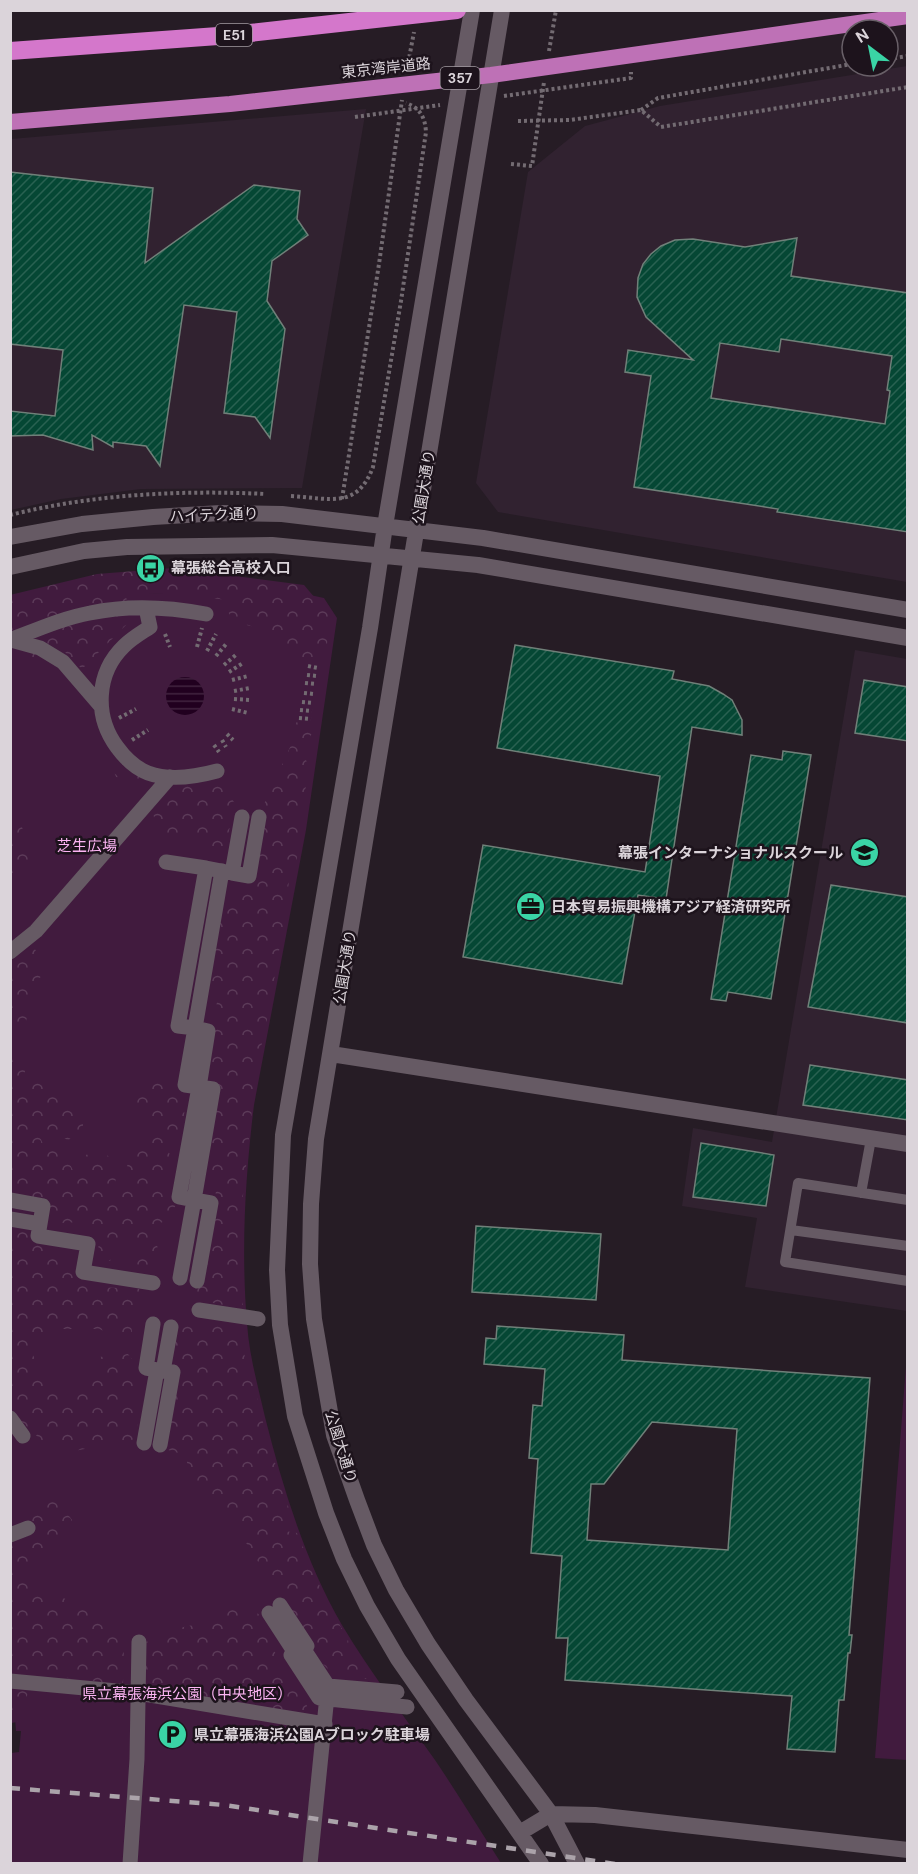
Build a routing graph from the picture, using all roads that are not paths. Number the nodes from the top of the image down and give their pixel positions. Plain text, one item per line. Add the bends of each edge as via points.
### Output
1 (457, 10) edge
2 (472, 10) edge
3 (502, 10) edge
4 (908, 16) edge
5 (10, 51) edge
6 (491, 75) junction
7 (460, 78) junction
8 (10, 122) edge
9 (384, 526) junction
10 (417, 531) junction
11 (10, 537) edge
12 (380, 554) junction
13 (413, 558) junction
14 (10, 567) edge
15 (146, 609) junction
16 (908, 610) edge
17 (204, 621) road end
18 (908, 638) edge
19 (11, 640) edge
20 (100, 705) junction
21 (217, 771) dead end
22 (170, 777) junction
23 (242, 817) dead end
24 (259, 817) dead end
25 (166, 862) dead end
26 (206, 868) junction
27 (227, 872) junction
28 (193, 943) junction
29 (209, 945) junction
30 (10, 952) edge
31 (187, 978) junction
32 (203, 981) junction
33 (195, 1028) junction
34 (331, 1054) junction
35 (871, 1139) junction
36 (908, 1144) edge
37 (861, 1193) junction
38 (10, 1200) edge
39 (194, 1200) junction
40 (908, 1200) edge
41 (10, 1219) edge
42 (40, 1224) junction
43 (791, 1230) junction
44 (908, 1246) edge
45 (185, 1250) junction
46 (202, 1253) junction
47 (180, 1278) dead end
48 (197, 1281) dead end
49 (908, 1281) edge
50 (153, 1283) dead end
51 (199, 1310) dead end
52 (258, 1318) dead end
53 (153, 1324) dead end
54 (171, 1327) dead end
55 (160, 1370) junction
56 (149, 1412) junction
57 (166, 1415) junction
58 (10, 1418) edge
59 (23, 1437) dead end
60 (144, 1443) dead end
61 (160, 1445) dead end
62 (28, 1528) dead end
63 (10, 1535) edge
64 (275, 1609) dead end
65 (139, 1642) dead end
66 (10, 1681) edge
67 (397, 1692) dead end
68 (138, 1693) junction
69 (328, 1693) junction
70 (406, 1707) dead end
71 (325, 1724) junction
72 (551, 1814) junction
73 (521, 1832) junction
74 (908, 1850) edge
75 (130, 1863) edge
76 (310, 1863) edge
77 (542, 1863) edge
78 (577, 1863) edge

1 - 5 highway, E51 via 232,35
2 - 7 street
3 - 6 street, 公園大通り
4 - 6 highway, 東京湾岸道路 / 357
6 - 7 highway, 東京湾岸道路 / 357
6 - 10 street, 公園大通り
7 - 8 highway, 東京湾岸道路 / 357 via 230,104
7 - 9 street
9 - 10 street, ハイテク通り
9 - 11 street, ハイテク通り via 282,513 221,513 82,524
9 - 12 street
10 - 13 street, 公園大通り
10 - 16 street, ハイテク通り via 483,538
12 - 13 street, ハイテク通り
12 - 14 street, ハイテク通り via 272,545 139,546 84,551
12 - 73 street via 283,1135 277,1270 280,1325 295,1416 344,1559 398,1659
13 - 18 street, ハイテク通り via 478,565
13 - 34 street, 公園大通り
15 - 17 street via 178,609
15 - 19 street via 90,612
15 - 20 street via 150,627 123,646 115,657 103,681
19 - 20 street via 58,658
20 - 22 street via 111,738 128,759 148,773
21 - 22 street
22 - 30 street via 36,931
23 - 27 street
24 - 27 street via 249,876
25 - 26 street
26 - 27 street
26 - 28 street
27 - 29 street
28 - 29 street
28 - 31 street
29 - 32 street
31 - 32 street
31 - 33 street via 178,1026
32 - 33 street
33 - 39 street via 208,1030 199,1087 197,1141 179,1197
34 - 35 street
34 - 72 street, 公園大通り via 316,1139 310,1264 314,1318 334,1435 374,1545 396,1590 466,1700
35 - 36 street
35 - 37 lane
37 - 40 lane
37 - 43 lane via 798,1183
38 - 42 street via 43,1206
39 - 45 street
39 - 46 street via 211,1203
41 - 42 street
42 - 50 street via 38,1236 88,1244 83,1272
43 - 44 lane
43 - 49 lane via 785,1262
45 - 46 street
45 - 47 street
46 - 48 street
51 - 52 street
53 - 55 street via 146,1368
54 - 55 street
55 - 56 street
55 - 57 street via 173,1372
56 - 57 street
56 - 60 street
57 - 61 street
58 - 59 street
62 - 63 street
64 - 69 street via 307,1646 299,1651
65 - 68 street
66 - 68 street
67 - 69 street
68 - 71 street
68 - 75 street
69 - 70 street
69 - 71 street
71 - 76 street
72 - 73 street
72 - 74 street via 595,1815
72 - 78 street, 公園大通り
73 - 77 street

